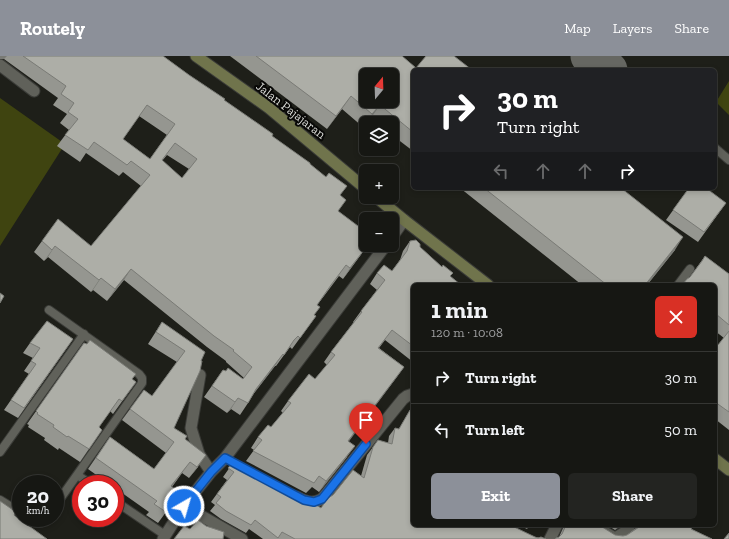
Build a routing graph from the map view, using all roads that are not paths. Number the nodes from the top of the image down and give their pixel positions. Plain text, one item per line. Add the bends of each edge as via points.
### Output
1 (196, 56) edge
2 (0, 65) edge
3 (34, 90) dead end
4 (717, 150) edge
5 (729, 160) edge
6 (359, 183) edge
7 (385, 204) edge
8 (404, 220) junction
9 (399, 227) edge
10 (381, 252) edge
11 (690, 270) dead end
12 (485, 283) edge
13 (680, 283) edge
14 (49, 310) dead end
15 (84, 334) junction
16 (200, 375) edge
17 (411, 395) edge
18 (0, 452) edge
19 (717, 461) edge
20 (729, 470) edge
21 (211, 472) junction
22 (78, 475) edge
23 (72, 483) edge
24 (291, 493) edge
25 (64, 494) edge
26 (0, 500) edge
27 (184, 506) junction
28 (12, 507) edge
29 (124, 507) edge
30 (556, 527) edge
31 (596, 527) edge
32 (629, 529) dead end
33 (164, 537) edge
34 (242, 539) edge
35 (550, 539) edge

1 - 6 main road, Jalan Pajajaran via 269,108
2 - 3 street
4 - 5 lane
7 - 8 main road
8 - 9 street
8 - 12 main road
10 - 21 street via 228,459
11 - 13 lane
14 - 15 lane
15 - 18 lane
15 - 22 lane via 139,374 142,383
16 - 21 street via 191,428 199,454
17 - 24 street via 403,399 322,499 309,502
19 - 20 main road
21 - 27 street
23 - 25 lane
26 - 28 lane
27 - 33 street
27 - 34 street
29 - 33 lane
30 - 35 street
31 - 32 street via 613,537

